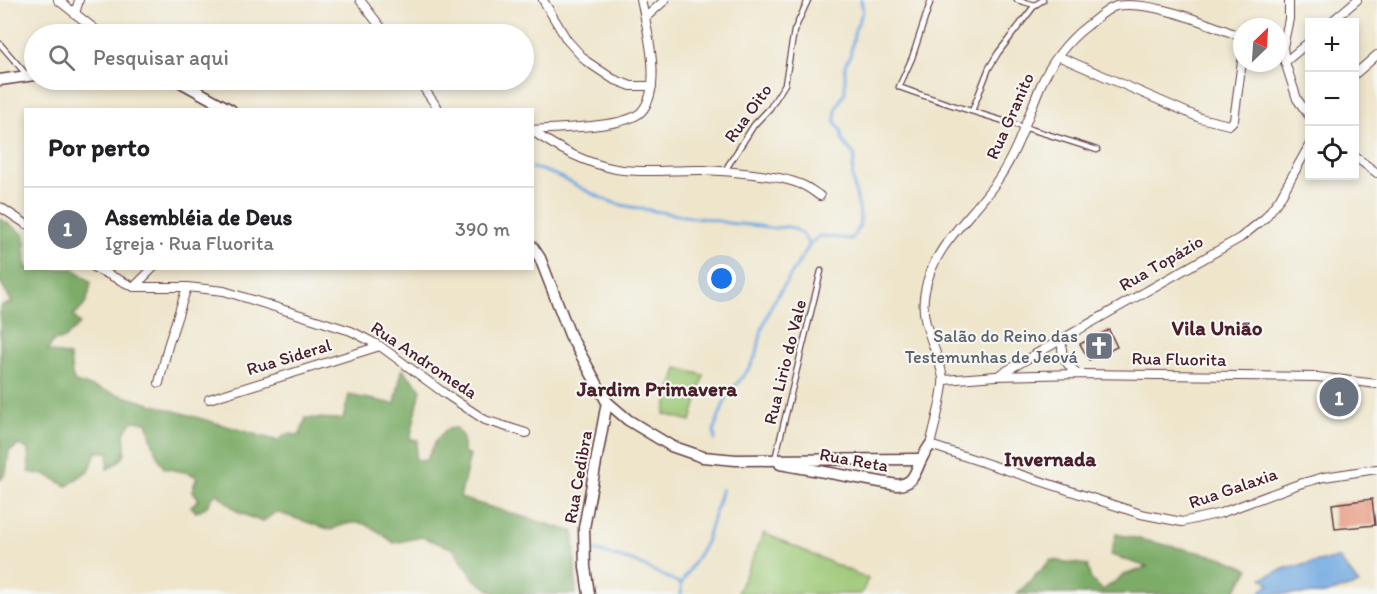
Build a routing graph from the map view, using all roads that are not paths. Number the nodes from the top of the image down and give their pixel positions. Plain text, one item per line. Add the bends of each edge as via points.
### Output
1 (58, 0) edge
2 (79, 0) edge
3 (360, 0) edge
4 (543, 0) edge
5 (641, 0) edge
6 (665, 0) edge
7 (808, 0) edge
8 (931, 0) edge
9 (1017, 0) edge
10 (1043, 0) edge
11 (1107, 0) edge
12 (1289, 0) edge
13 (1357, 0) edge
14 (1035, 4) junction
15 (1110, 9) junction
16 (77, 16) junction
17 (645, 18) junction
18 (1336, 18) edge
19 (82, 24) edge
20 (88, 24) edge
21 (378, 24) edge
22 (1287, 25) edge
23 (1233, 34) edge
24 (0, 44) edge
25 (1305, 45) edge
26 (1377, 55) edge
27 (1058, 56) junction
28 (1287, 60) edge
29 (1287, 68) edge
30 (24, 69) edge
31 (1241, 72) edge
32 (1357, 72) edge
33 (24, 77) edge
34 (0, 80) edge
35 (652, 86) junction
36 (195, 90) edge
37 (425, 90) edge
38 (227, 108) edge
39 (438, 108) edge
40 (1305, 110) edge
41 (972, 111) junction
42 (1024, 126) junction
43 (534, 131) edge
44 (534, 132) edge
45 (1096, 150) dead end
46 (1305, 153) edge
47 (1359, 160) edge
48 (724, 172) junction
49 (1377, 174) edge
50 (820, 196) dead end
51 (0, 207) edge
52 (24, 223) edge
53 (534, 249) edge
54 (98, 270) edge
55 (151, 270) edge
56 (821, 271) dead end
57 (134, 287) junction
58 (187, 288) junction
59 (1062, 338) junction
60 (380, 346) junction
61 (1078, 374) junction
62 (996, 376) junction
63 (944, 380) junction
64 (159, 383) dead end
65 (1377, 384) edge
66 (209, 399) dead end
67 (607, 402) junction
68 (526, 433) dead end
69 (930, 445) junction
70 (921, 459) junction
71 (771, 460) junction
72 (1377, 469) edge
73 (589, 594) edge

1 - 16 street
2 - 16 street
3 - 21 street
4 - 35 street via 567,40 586,61 631,86
5 - 17 street
6 - 17 street
7 - 48 lane, Rua Oito via 794,31 785,84
8 - 41 lane via 899,87
9 - 14 lane
10 - 14 lane
11 - 15 street
12 - 22 street
13 - 18 street
14 - 41 lane via 989,68
15 - 23 street, Rua Granito via 1133,2 1152,4
15 - 27 street, Rua Granito via 1077,33
16 - 19 street
16 - 20 street
17 - 35 street
24 - 30 lane
25 - 28 street
26 - 32 street
27 - 31 street via 1200,118 1229,124 1234,120
27 - 42 street, Rua Granito via 1041,84
29 - 40 street
33 - 34 street
35 - 43 street via 648,101 635,116 616,123
36 - 38 street
37 - 39 street
41 - 42 lane
42 - 45 lane
42 - 63 street, Rua Granito via 1016,150 999,179 947,242 932,267 923,313
44 - 48 street via 562,151 615,168
46 - 59 street, Rua Topázio via 1265,218 1240,238
47 - 49 street
48 - 50 street via 794,181
51 - 52 street
53 - 67 street via 570,335
54 - 57 street, Rua Andromeda
55 - 57 street
56 - 71 lane, Rua Lirio do Vale
57 - 58 street, Rua Andromeda
58 - 60 street, Rua Andromeda via 255,299 351,331
58 - 64 street
59 - 61 street via 1063,358
59 - 62 street, Rua Topázio
60 - 66 street, Rua Sideral
60 - 68 street, Rua Andromeda via 485,420
61 - 62 street, Rua Fluorita
61 - 65 street, Rua Fluorita via 1317,377
62 - 63 street, Rua Fluorita
63 - 69 street, Rua Granito
67 - 71 street, Rua Reta via 671,446 703,457
67 - 73 street, Rua Cedibra via 584,528
69 - 70 street, Rua Reta
69 - 72 street, Rua Galaxia via 1141,514 1182,522 1221,513 1324,477
70 - 71 street, Rua Reta
70 - 71 street, Rua Reta via 913,479 897,485

